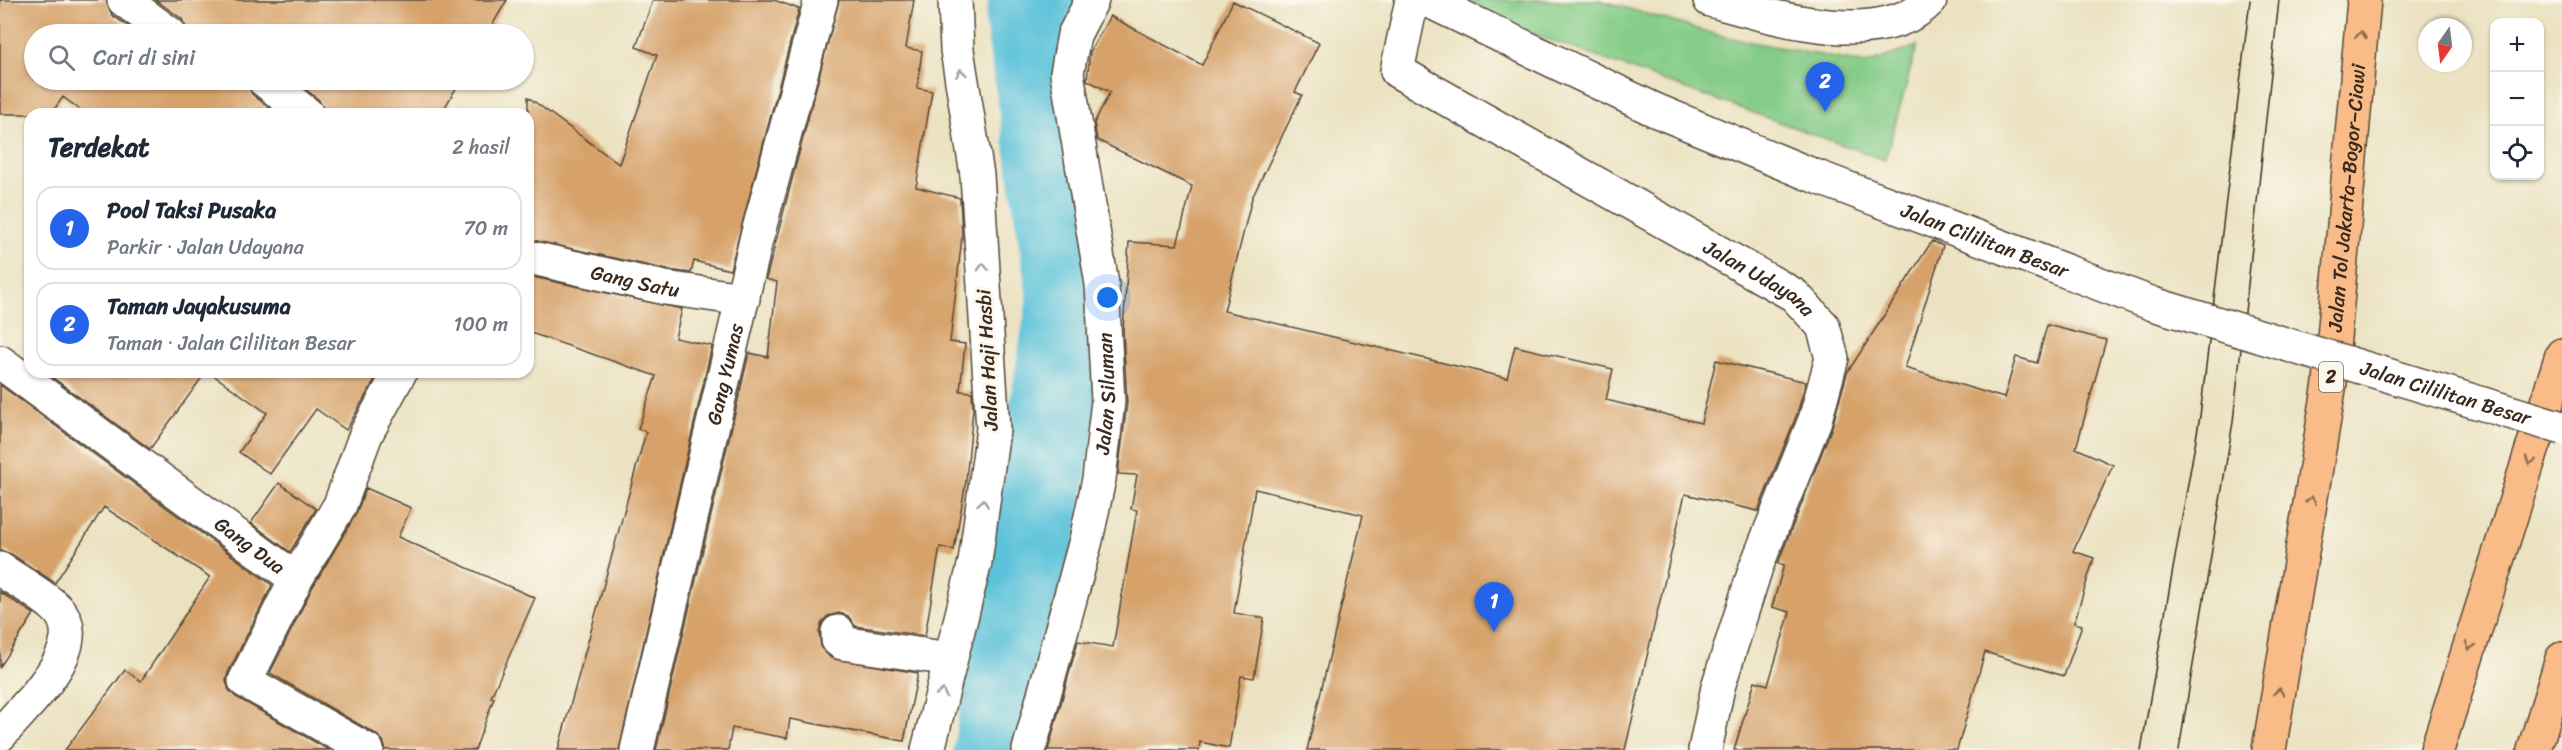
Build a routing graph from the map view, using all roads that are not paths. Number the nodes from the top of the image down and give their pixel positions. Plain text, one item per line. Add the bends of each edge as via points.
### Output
1 (124, 0) edge
2 (821, 0) edge
3 (955, 0) edge
4 (1092, 0) edge
5 (1412, 0) edge
6 (1427, 0) edge
7 (1710, 0) edge
8 (1930, 0) edge
9 (2364, 0) edge
10 (156, 24) edge
11 (277, 90) edge
12 (299, 108) edge
13 (534, 258) edge
14 (743, 299) junction
15 (2562, 355) edge
16 (0, 362) edge
17 (397, 378) edge
18 (2562, 428) edge
19 (0, 569) edge
20 (296, 579) junction
21 (838, 632) dead end
22 (950, 659) junction
23 (2562, 659) edge
24 (0, 735) edge
25 (367, 750) edge
26 (637, 750) edge
27 (927, 750) edge
28 (1029, 750) edge
29 (1705, 750) edge
30 (2269, 750) edge
31 (2437, 750) edge
32 (2534, 750) edge

1 - 10 street
2 - 14 street, Gang Yumas
22 -> 3 street, Jalan Haji Hasbi via 975,562 993,429 978,175 957,50
4 - 28 street, Jalan Siluman via 1074,35 1067,73 1102,284 1108,401 1099,479 1088,530
5 - 29 street, Jalan Udayana via 1397,71 1794,296 1823,326 1832,358 1821,403 1756,567 1718,687
6 - 18 street, Jalan Cililitan Besar, bridge via 1655,110 1807,173 2153,304
7 - 8 street via 1800,24 1851,27 1905,17
30 -> 9 highway, Jalan Tol Jakarta–Bogor–Ciawi / 2 via 2330,383
11 - 12 street
13 - 14 street, Gang Satu via 665,288
14 - 26 street, Gang Yumas
15 -> 31 highway
16 - 20 street, Gang Dua
17 - 20 street via 366,434 340,505
19 - 24 street via 54,606 63,617 68,638 60,663
20 - 25 street, Gang Dua via 244,681
21 - 22 street via 842,643
27 -> 22 street, Jalan Haji Hasbi
23 - 32 highway

